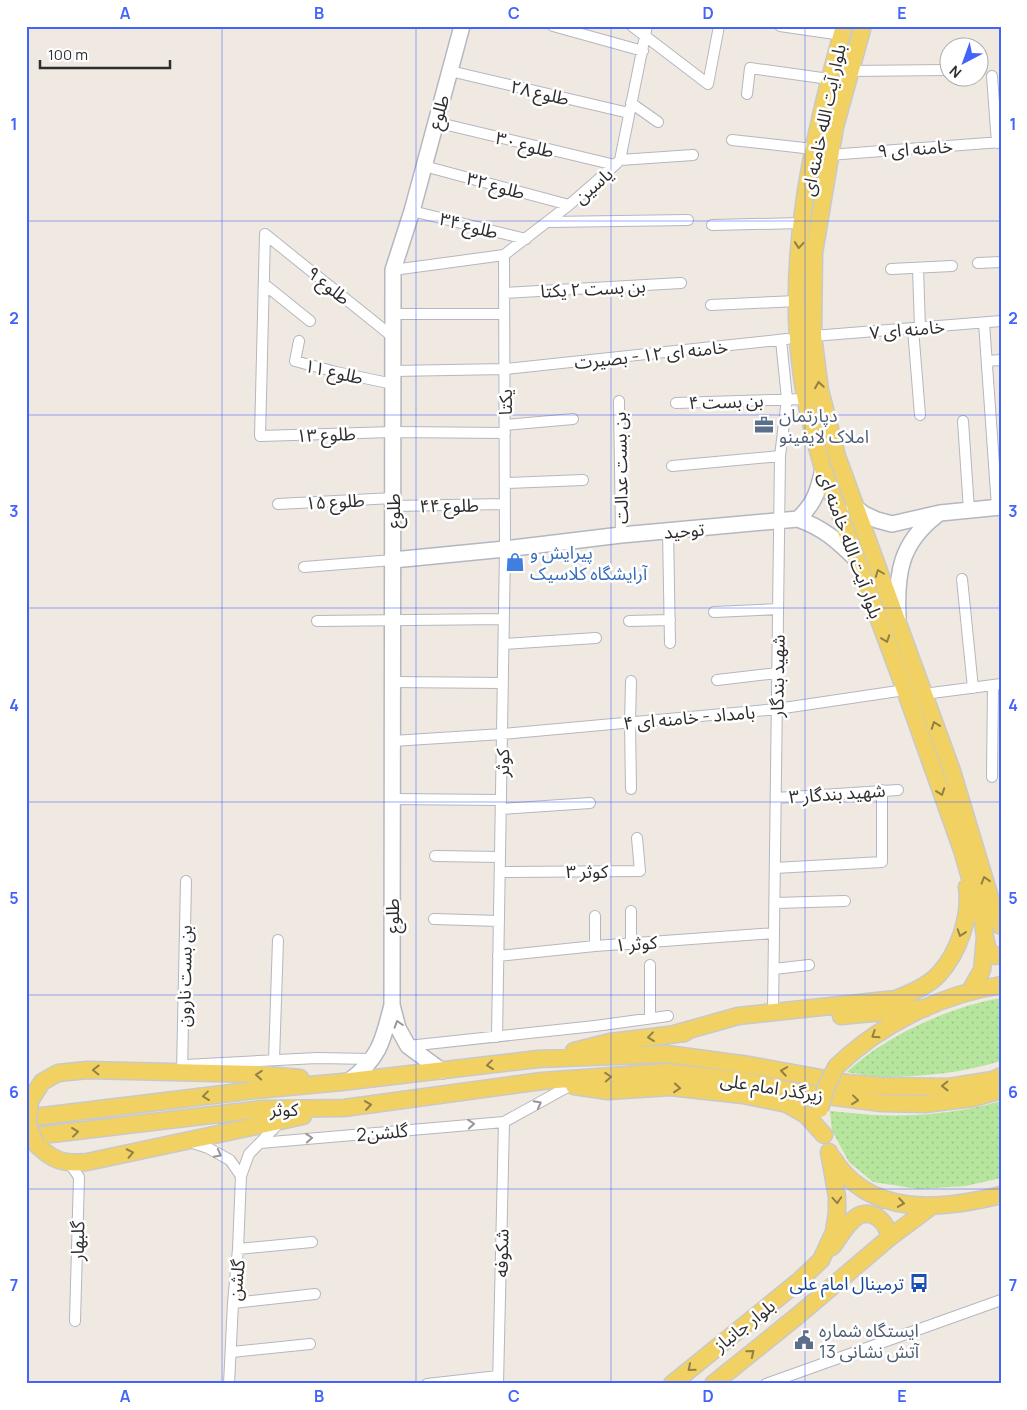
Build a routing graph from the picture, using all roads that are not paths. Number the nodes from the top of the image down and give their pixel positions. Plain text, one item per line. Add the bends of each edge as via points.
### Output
1 (462, 26) edge
2 (553, 26) edge
3 (632, 26) edge
4 (719, 26) edge
5 (780, 26) edge
6 (863, 26) edge
7 (843, 30) edge
8 (646, 31) edge
9 (643, 51) junction
10 (940, 70) edge
11 (450, 71) junction
12 (850, 71) junction
13 (992, 76) dead end
14 (829, 80) junction
15 (747, 94) dead end
16 (630, 108) junction
17 (435, 122) junction
18 (658, 122) dead end
19 (732, 140) dead end
20 (999, 142) edge
21 (813, 149) junction
22 (693, 155) dead end
23 (829, 155) junction
24 (618, 162) junction
25 (424, 166) junction
26 (569, 205) junction
27 (412, 211) junction
28 (688, 220) dead end
29 (549, 222) junction
30 (802, 223) junction
31 (712, 225) dead end
32 (526, 239) junction
33 (504, 255) junction
34 (1000, 262) edge
35 (978, 263) dead end
36 (952, 266) dead end
37 (891, 268) dead end
38 (918, 268) junction
39 (1001, 269) edge
40 (393, 270) junction
41 (681, 283) dead end
42 (264, 284) junction
43 (504, 293) junction
44 (797, 301) junction
45 (711, 305) dead end
46 (393, 314) junction
47 (504, 314) junction
48 (310, 321) dead end
49 (1001, 321) edge
50 (984, 323) junction
51 (916, 328) junction
52 (393, 336) junction
53 (806, 337) junction
54 (782, 340) junction
55 (299, 341) dead end
56 (1001, 360) edge
57 (987, 361) junction
58 (505, 370) junction
59 (393, 377) junction
60 (806, 398) junction
61 (787, 399) junction
62 (620, 401) dead end
63 (676, 404) dead end
64 (920, 415) dead end
65 (573, 419) dead end
66 (963, 421) dead end
67 (505, 429) junction
68 (393, 432) junction
69 (997, 444) edge
70 (780, 456) junction
71 (672, 466) dead end
72 (823, 469) junction
73 (582, 480) dead end
74 (505, 483) junction
75 (393, 502) junction
76 (278, 504) dead end
77 (505, 504) junction
78 (854, 506) junction
79 (999, 507) edge
80 (970, 510) junction
81 (940, 513) junction
82 (798, 520) junction
83 (779, 522) junction
84 (668, 531) junction
85 (621, 535) junction
86 (505, 549) junction
87 (393, 560) junction
88 (856, 560) junction
89 (304, 566) dead end
90 (962, 579) dead end
91 (778, 609) junction
92 (714, 612) dead end
93 (504, 619) junction
94 (393, 620) junction
95 (670, 620) junction
96 (317, 621) dead end
97 (630, 621) dead end
98 (898, 623) junction
99 (596, 638) dead end
100 (670, 643) dead end
101 (504, 644) junction
102 (777, 673) junction
103 (717, 680) dead end
104 (632, 681) dead end
105 (392, 682) junction
106 (503, 683) junction
107 (997, 685) edge
108 (973, 688) junction
109 (905, 690) junction
110 (924, 694) junction
111 (777, 709) junction
112 (630, 723) junction
113 (502, 734) junction
114 (392, 741) junction
115 (996, 743) edge
116 (992, 776) dead end
117 (632, 789) dead end
118 (882, 790) junction
119 (898, 790) dead end
120 (776, 798) junction
121 (392, 799) junction
122 (590, 803) dead end
123 (501, 805) junction
124 (637, 838) dead end
125 (962, 850) junction
126 (436, 856) dead end
127 (500, 857) junction
128 (775, 868) junction
129 (500, 872) junction
130 (186, 881) dead end
131 (845, 901) dead end
132 (775, 903) junction
133 (631, 911) dead end
134 (595, 916) dead end
135 (434, 919) dead end
136 (499, 921) junction
137 (1001, 926) edge
138 (774, 933) junction
139 (984, 938) junction
140 (278, 940) dead end
141 (631, 944) junction
142 (595, 946) junction
143 (1001, 954) edge
144 (498, 956) junction
145 (650, 965) dead end
146 (809, 966) dead end
147 (774, 969) junction
148 (1001, 985) edge
149 (970, 991) junction
150 (392, 1005) junction
151 (825, 1007) junction
152 (926, 1008) junction
153 (774, 1012) junction
154 (668, 1016) dead end
155 (845, 1016) junction
156 (650, 1018) junction
157 (595, 1026) junction
158 (674, 1034) junction
159 (497, 1036) junction
160 (610, 1042) junction
161 (408, 1046) junction
162 (372, 1059) junction
163 (538, 1059) junction
164 (274, 1060) junction
165 (182, 1069) junction
166 (442, 1071) junction
167 (542, 1081) junction
168 (346, 1082) junction
169 (998, 1082) edge
170 (571, 1085) junction
171 (344, 1108) junction
172 (26, 1118) edge
173 (282, 1120) junction
174 (504, 1122) junction
175 (824, 1135) junction
176 (31, 1141) edge
177 (188, 1141) junction
178 (260, 1143) junction
179 (829, 1152) junction
180 (70, 1164) junction
181 (241, 1176) junction
182 (1001, 1196) edge
183 (932, 1206) junction
184 (890, 1238) junction
185 (312, 1242) dead end
186 (238, 1249) junction
187 (822, 1260) junction
188 (315, 1294) dead end
189 (1001, 1300) edge
190 (233, 1303) junction
191 (76, 1322) dead end
192 (310, 1344) dead end
193 (232, 1352) junction
194 (498, 1380) edge
195 (229, 1384) edge
196 (427, 1384) edge
197 (672, 1384) edge
198 (713, 1384) edge
199 (766, 1384) edge

1 - 11 street, طلوع
2 - 9 street
3 - 8 street
4 - 8 street via 708,84
5 - 7 street
6 - 12 main road, بلوار آیت الله خامنه ای
7 - 14 main road, بلوار آیت الله خامنه ای
8 - 9 street, یاسین
9 - 16 street, یاسین
10 - 12 street
11 - 16 street, طلوع ۲۸
11 - 17 street, طلوع
12 - 23 main road, بلوار آیت الله خامنه ای
13 - 20 street
14 - 15 street via 750,68
14 - 21 main road, بلوار آیت الله خامنه ای
16 - 18 street
16 - 24 street, یاسین
17 - 24 street, طلوع ۳۰
17 - 25 street, طلوع
19 - 21 street
20 - 23 street, خامنه ای ۹
21 - 30 main road, بلوار آیت الله خامنه ای
22 - 24 street, طلوع ۳۰
23 - 53 main road, بلوار آیت الله خامنه ای via 814,253
24 - 26 street, یاسین
25 - 26 street, طلوع ۳۲
25 - 27 street, طلوع
26 - 29 street, یاسین
27 - 32 street, طلوع ۳۴
27 - 40 street, طلوع
28 - 29 street
29 - 32 street, یاسین
30 - 31 street
30 -> 44 main road, بلوار آیت الله خامنه ای
32 - 33 street, یاسین
33 - 40 street
33 - 43 street, یکتا
34 - 35 street
34 - 39 street
36 - 38 street
37 - 38 street
38 - 51 street
40 - 46 street, طلوع
41 - 43 street, بن بست ۲ یکتا
42 - 48 street
42 - 52 street, طلوع ۹ via 265,234
42 - 68 street, طلوع ۱۳ via 260,436
43 - 47 street, یکتا
44 - 45 street
44 - 53 main road, بلوار آیت الله خامنه ای
46 - 47 street
46 - 52 street, طلوع
47 - 58 street, یکتا
49 - 50 street, خامنه ای ۷
50 - 51 street, خامنه ای ۷
50 - 57 street
51 - 53 street, خامنه ای ۷
51 - 64 street
52 - 59 street, طلوع
53 - 54 street, خامنه ای ۱۲ - بصیرت
53 - 60 main road, بلوار آیت الله خامنه ای via 801,369
78 -> 53 main road, بلوار آیت الله خامنه ای via 828,425
54 - 58 street, خامنه ای ۱۲ - بصیرت
54 - 61 street, شهید بندگار
55 - 59 street, طلوع ۱۱ via 295,361 336,372
56 - 57 street
57 - 69 street
58 - 59 street, خامنه ای ۱۲ - بصیرت
58 - 67 street, یکتا
59 - 68 street, طلوع
60 - 61 street, بن بست ۴
60 - 72 main road, بلوار آیت الله خامنه ای
61 - 63 street, بن بست ۴
61 - 70 street, شهید بندگار
62 - 85 street, بن بست عدالت
65 - 67 street, طلوع ۱۳
66 - 80 street
67 - 68 street, طلوع ۱۳
67 - 74 street, یکتا
68 - 75 street, طلوع
69 - 79 street
70 - 71 street
70 - 83 street, شهید بندگار
72 - 82 street via 817,495
72 - 88 main road, بلوار آیت الله خامنه ای
73 - 74 street
74 - 77 street, یکتا
75 - 76 street, طلوع ۱۵
75 - 77 street, طلوع ۴۴
75 - 87 street, طلوع
77 - 86 street, یکتا
78 - 81 street via 864,514 892,524
98 -> 78 main road, بلوار آیت الله خامنه ای
79 - 80 street
80 - 81 street
81 - 98 street via 919,531 902,561 897,591
82 - 83 street, توحید
82 - 88 street via 817,526
83 - 84 street, توحید
83 - 91 street, شهید بندگار
84 - 85 street, توحید
84 - 95 street
85 - 86 street, توحید
86 - 87 street, توحید
86 - 93 street, کوثر
87 - 89 street
87 - 94 street, طلوع
88 -> 109 main road, بلوار آیت الله خامنه ای
90 - 108 street
91 - 92 street
91 - 102 street, شهید بندگار
93 - 94 street
93 - 101 street, کوثر
94 - 96 street
94 - 105 street, طلوع
95 - 97 street
95 - 100 street
98 - 110 main road, بلوار آیت الله خامنه ای
99 - 101 street
101 - 106 street, کوثر
102 - 103 street
102 - 111 street, شهید بندگار
104 - 112 street
105 - 106 street
105 - 114 street, طلوع
106 - 113 street, کوثر
107 - 108 street
107 - 115 street
108 - 110 street
109 - 111 street, بامداد - خامنه ای ۴
109 -> 125 main road, بلوار آیت الله خامنه ای
137 -> 110 main road, بلوار آیت الله خامنه ای via 952,770
111 - 112 street, بامداد - خامنه ای ۴
111 - 120 street, شهید بندگار
112 - 113 street, بامداد - خامنه ای ۴
112 - 117 street
113 - 114 street, بامداد - خامنه ای ۴
113 - 123 street, کوثر
114 - 121 street, طلوع
115 - 116 street
118 - 119 street, شهید بندگار ۳
118 - 120 street, شهید بندگار ۳
118 - 128 street via 882,862
120 - 128 street, شهید بندگار
121 - 123 street
121 - 150 street, طلوع
122 - 123 street
123 - 127 street, کوثر
124 - 129 street, کوثر ۳ via 640,871
125 - 139 main road, بلوار آیت الله خامنه ای
125 -> 151 main road via 968,895 966,914 962,932 938,975 918,990 896,999
126 - 127 street
127 - 129 street, کوثر
128 - 132 street, شهید بندگار
129 - 136 street, کوثر
130 - 165 street, بن بست نارون
131 - 132 street
132 - 138 street, شهید بندگار
133 - 141 street
134 - 142 street
135 - 136 street
136 - 144 street, کوثر
138 - 141 street, کوثر ۱
138 - 147 street, شهید بندگار
139 - 143 main road via 991,954
139 - 149 main road, بلوار آیت الله خامنه ای via 982,970
140 - 164 street
141 - 142 street, کوثر ۱
142 - 144 street, کوثر ۱
144 - 159 street, کوثر
145 - 156 street
146 - 147 street
147 - 153 street, شهید بندگار
148 - 149 main road
149 - 152 main road
161 -> 150 street via 398,1028
150 - 162 street via 382,1045
151 - 153 main road
151 - 155 main road
152 - 155 main road
152 -> 175 main road, bridge via 892,1024 851,1052 836,1067 820,1109
153 - 158 main road via 738,1016
154 - 156 street
155 - 158 main road
156 - 157 street
157 - 159 street
157 - 160 street
158 -> 160 main road
159 - 161 street
160 - 163 main road
161 - 166 street
162 - 164 street
162 - 168 street
163 -> 166 main road, کوثر
169 -> 163 main road, زیرگذر امام علی via 949,1087 882,1086 667,1054
164 - 165 street
168 -> 165 main road
165 -> 176 main road, bridge via 87,1070 58,1074 42,1082 30,1101 28,1126
166 - 168 main road, کوثر
167 -> 169 main road, زیرگذر امام علی via 667,1072 745,1081 845,1099 925,1104 973,1098
167 - 170 main road
171 -> 167 main road, کوثر
168 -> 172 main road, کوثر
174 -> 170 street
170 -> 175 main road via 608,1091 670,1087 743,1095 787,1104 806,1115
171 - 173 main road
176 -> 171 main road, کوثر via 262,1109
173 - 177 main road
173 - 178 street, گلشن
178 -> 174 street, گلشن2
174 - 194 street, شکوفه
175 - 179 main road
176 - 180 main road via 45,1153
180 -> 177 main road
177 -> 181 street via 230,1160
178 - 181 street, گلشن via 249,1154
179 -> 183 main road via 848,1179 875,1196
179 -> 187 main road, بلوار جانباز via 837,1212 834,1232
180 - 191 street, گلبهار via 79,1177
181 - 186 street, گلشن
182 - 183 main road
183 - 184 main road, بلوار جانباز
184 - 187 main road via 881,1219 861,1215 855,1218
198 -> 184 main road, بلوار جانباز
185 - 186 street
186 - 190 street, گلشن
187 -> 197 main road, بلوار جانباز
188 - 190 street
189 - 199 street
190 - 193 street, گلشن
192 - 193 street
193 - 195 street, گلشن
194 - 196 street

